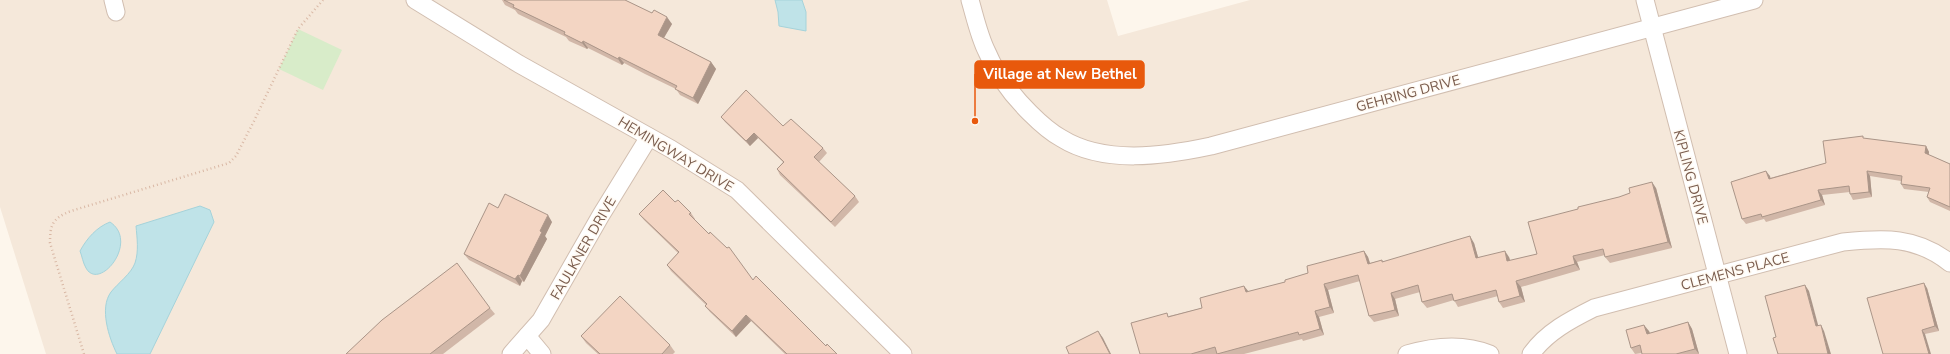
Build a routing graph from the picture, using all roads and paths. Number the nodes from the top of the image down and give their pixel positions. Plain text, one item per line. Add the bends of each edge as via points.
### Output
1 (323, 0) edge
2 (414, 0) edge
3 (970, 0) edge
4 (1645, 0) edge
5 (1754, 0) edge
6 (1652, 27) junction
7 (649, 137) junction
8 (1950, 263) edge
9 (1717, 275) junction
10 (527, 336) junction
11 (84, 354) edge
12 (511, 354) edge
13 (542, 354) edge
14 (903, 354) edge
15 (1407, 354) edge
16 (1490, 354) edge
17 (1530, 354) edge
18 (1738, 354) edge

1 - 11 path via 298,29 236,156 230,163 71,211 60,215 54,221 50,229 50,243
2 - 7 street, HEMINGWAY DRIVE via 519,64
3 - 6 street, GEHRING DRIVE via 986,51 1001,80 1019,102 1061,139 1089,150 1117,155 1170,155 1226,142
4 - 6 street, KIPLING DRIVE
5 - 6 street, GEHRING DRIVE
6 - 9 street, KIPLING DRIVE
7 - 10 street, FAULKNER DRIVE via 541,320
7 - 14 street, HEMINGWAY DRIVE via 737,190
8 - 9 street, CLEMENS PLACE via 1940,255 1914,243 1882,238 1843,242
9 - 17 street, CLEMENS PLACE via 1594,308 1561,325
9 - 18 street, KIPLING DRIVE
10 - 12 street, FAULKNER DRIVE
10 - 13 street
15 - 16 street via 1434,347 1456,347

